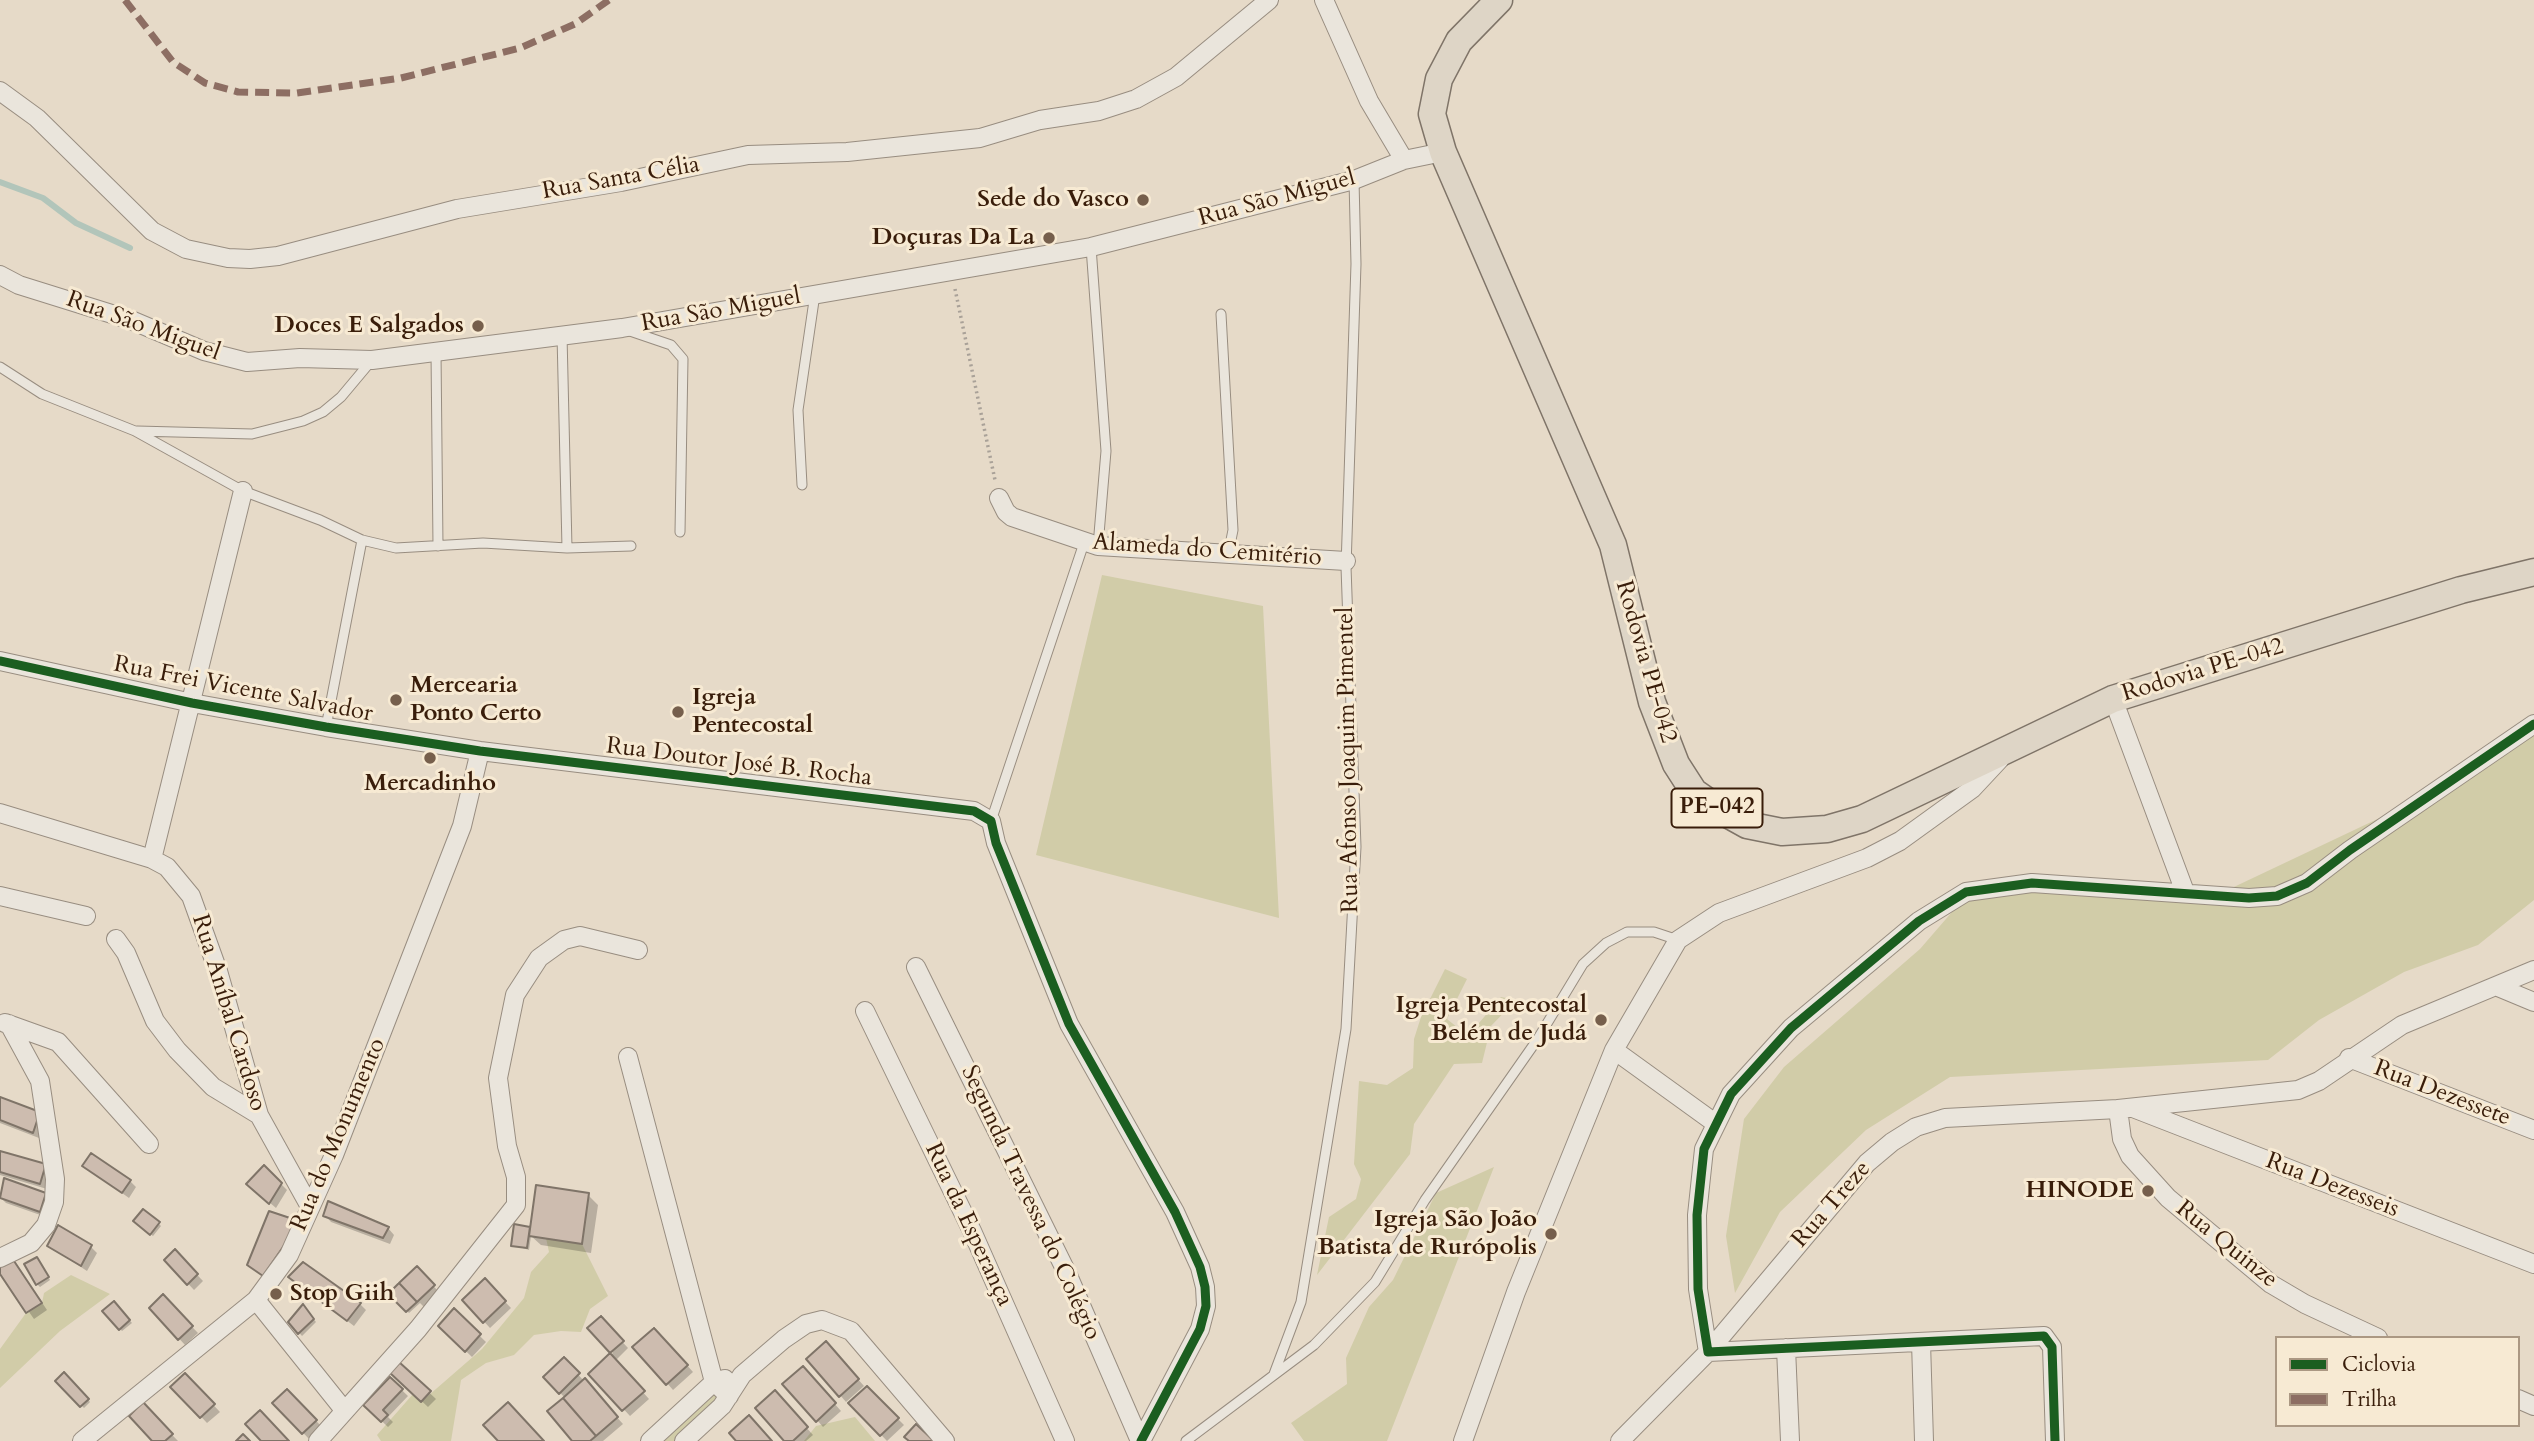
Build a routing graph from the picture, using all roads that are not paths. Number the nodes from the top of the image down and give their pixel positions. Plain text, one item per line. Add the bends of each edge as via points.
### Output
1 (1269, 0) edge
2 (1324, 0) edge
3 (1490, 7) edge
4 (0, 91) edge
5 (1443, 152) junction
6 (1404, 160) junction
7 (1354, 180) junction
8 (1091, 247) junction
9 (0, 275) edge
10 (815, 295) junction
11 (1221, 314) dead end
12 (622, 328) junction
13 (562, 335) junction
14 (436, 350) junction
15 (372, 360) junction
16 (0, 368) edge
17 (135, 431) junction
18 (802, 485) dead end
19 (243, 491) junction
20 (999, 498) road end
21 (680, 532) dead end
22 (362, 540) junction
23 (1091, 545) junction
24 (438, 546) junction
25 (631, 546) dead end
26 (567, 548) junction
27 (1228, 555) junction
28 (1346, 561) junction
29 (2534, 572) edge
30 (0, 661) edge
31 (2113, 699) junction
32 (192, 703) junction
33 (2534, 723) edge
34 (326, 727) junction
35 (480, 751) junction
36 (2007, 751) junction
37 (0, 813) edge
38 (991, 821) junction
39 (152, 859) junction
40 (2185, 892) junction
41 (0, 896) edge
42 (86, 916) dead end
43 (116, 939) dead end
44 (1678, 940) junction
45 (638, 950) dead end
46 (916, 967) dead end
47 (2534, 970) edge
48 (2498, 987) junction
49 (2534, 1002) edge
50 (865, 1012) dead end
51 (5, 1023) edge
52 (1614, 1050) junction
53 (628, 1057) dead end
54 (2349, 1058) junction
55 (2124, 1108) junction
56 (258, 1115) junction
57 (1715, 1123) junction
58 (2534, 1130) edge
59 (149, 1144) dead end
60 (309, 1205) junction
61 (0, 1258) edge
62 (2534, 1264) edge
63 (257, 1300) junction
64 (2374, 1336) edge
65 (1921, 1342) junction
66 (1786, 1348) junction
67 (1709, 1352) junction
68 (1274, 1374) junction
69 (742, 1375) junction
70 (714, 1382) junction
71 (729, 1396) junction
72 (344, 1410) junction
73 (82, 1441) edge
74 (318, 1441) edge
75 (650, 1441) edge
76 (684, 1441) edge
77 (945, 1441) edge
78 (1065, 1441) edge
79 (1141, 1441) edge
80 (1186, 1441) edge
81 (1463, 1441) edge
82 (1620, 1441) edge
83 (1790, 1441) edge
84 (1924, 1441) edge
85 (2055, 1441) edge

1 - 4 street, Rua Santa Célia via 1176,77 1136,99 1100,111 1040,120 980,138 847,152 748,155 457,209 278,256 250,259 186,249 152,231 37,118
2 - 6 street via 1369,101
3 - 5 main road, Rodovia PE-042 / PE-042 via 1459,41 1439,79 1432,114
5 - 6 street, Rua São Miguel
5 - 36 main road, Rodovia PE-042 / PE-042 via 1612,545 1652,702 1676,764 1694,792 1747,825 1782,832 1827,829 1862,819
6 - 7 street, Rua São Miguel
7 - 8 street, Rua São Miguel
7 - 28 lane, Rua Afonso Joaquim Pimentel via 1356,264
8 - 10 street, Rua São Miguel
8 - 23 lane via 1106,451
9 - 15 street, Rua São Miguel via 131,320 204,351 247,362
10 - 12 street, Rua São Miguel
10 - 18 lane via 798,410
11 - 27 lane via 1233,530
12 - 13 street, Rua São Miguel
12 - 21 lane via 670,345 683,359
13 - 14 street, Rua São Miguel
13 - 26 lane
14 - 15 street, Rua São Miguel
14 - 24 lane
15 - 17 lane via 341,397 303,421 252,434
16 - 17 lane via 43,394
17 - 19 lane
19 - 22 lane
19 - 32 street
20 - 23 street, Alameda do Cemitério via 1012,517
22 - 24 lane via 396,548
22 - 34 lane
23 - 27 street, Alameda do Cemitério
23 - 38 lane
24 - 26 lane
25 - 26 lane
27 - 28 street, Alameda do Cemitério
28 - 68 lane, Rua Afonso Joaquim Pimentel via 1356,848 1346,1028 1301,1302
29 - 31 main road, Rodovia PE-042 / PE-042 via 2461,590
30 - 32 street, Rua Frei Vicente Salvador
31 - 36 main road, Rodovia PE-042 / PE-042
31 - 40 street
32 - 34 street, Rua Frei Vicente Salvador
32 - 39 street
33 - 40 street via 2307,883 2277,896
34 - 35 street, Rua Frei Vicente Salvador
35 - 38 street, Rua Doutor José B. Rocha via 974,811
35 - 60 street, Rua do Monumento via 462,826 334,1155
36 - 44 street via 1972,789 1900,841 1719,914
37 - 39 street, Rua Aníbal Cardoso
38 - 79 street via 1069,1024 1175,1212 1205,1287 1200,1329
39 - 56 street, Rua Aníbal Cardoso via 167,867 191,896 218,971
40 - 57 street via 2032,883 1966,892 1919,921 1791,1028 1746,1075
41 - 42 street
43 - 56 street via 155,1021 177,1050 213,1087
44 - 52 street
44 - 68 lane via 1654,932 1627,932 1583,964 1538,1040 1425,1200 1374,1282 1314,1345
45 - 72 street via 580,936 564,940 539,958 515,995 498,1078 516,1177 516,1205 418,1329
46 - 79 street, Segunda Travessa do Colégio via 1067,1273
47 - 48 street, Rua Treze
48 - 49 street
48 - 54 street, Rua Treze via 2402,1025
50 - 78 street, Rua da Esperança via 972,1231
51 - 59 street via 58,1042
51 - 61 street via 40,1081 55,1179 46,1225 31,1243
52 - 57 street
52 - 81 street via 1516,1292
53 - 70 street
54 - 55 street, Rua Treze via 2319,1081 2298,1090
54 - 58 street, Rua Dezessete
55 - 62 street, Rua Dezesseis
55 - 64 street, Rua Quinze via 2122,1139 2130,1156 2168,1198 2271,1284
55 - 67 street, Rua Treze via 1945,1118 1916,1127 1867,1163
56 - 60 street, Rua Aníbal Cardoso
57 - 67 street via 1704,1149 1698,1215 1698,1289
60 - 63 street, Rua do Monumento via 289,1255
63 - 72 street
63 - 73 street, Rua do Monumento
65 - 66 street
65 - 84 street
65 - 85 street via 2044,1336 2052,1347
66 - 67 street
66 - 83 street
67 - 82 street, Rua Treze
68 - 80 lane
69 - 70 street
69 - 71 street
69 - 77 street via 806,1324 835,1323 851,1331
70 - 71 street
70 - 75 street
71 - 76 street
72 - 74 street

